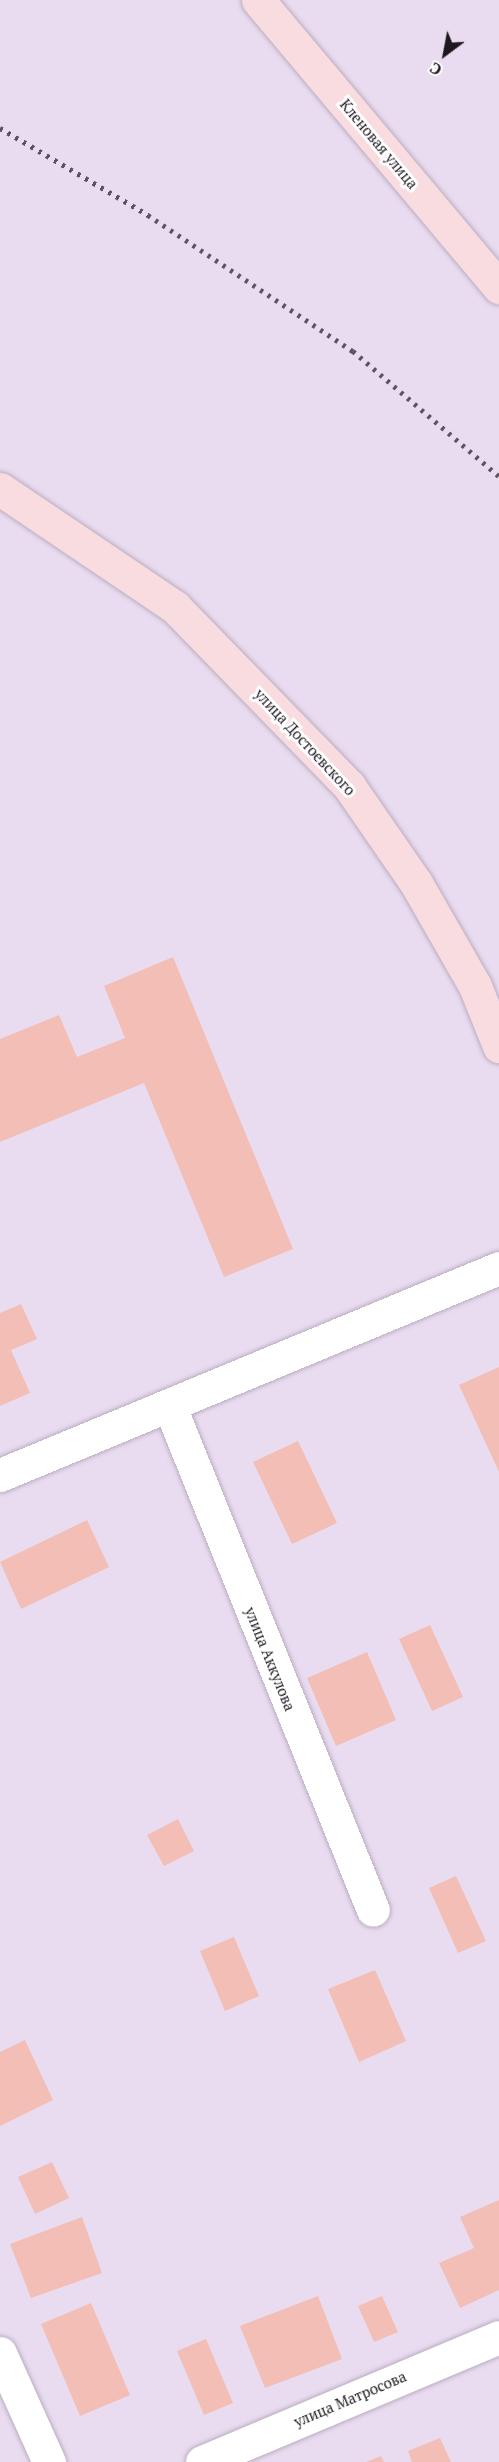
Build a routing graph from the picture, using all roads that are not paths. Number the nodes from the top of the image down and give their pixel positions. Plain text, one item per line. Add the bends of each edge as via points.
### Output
1 (258, 0) edge
2 (499, 287) edge
3 (0, 489) edge
4 (499, 1046) edge
5 (499, 1268) edge
6 (170, 1407) junction
7 (0, 1475) edge
8 (373, 1910) dead end
9 (499, 2337) edge
10 (0, 2353) edge
11 (49, 2462) edge
12 (202, 2462) edge

1 - 2 main road, Кленовая улица
3 - 4 main road, улица Достоевского via 175,607 348,786 416,883 475,986
5 - 6 street
6 - 7 street
6 - 8 street, улица Аккулова
9 - 12 street, улица Матросова
10 - 11 street

